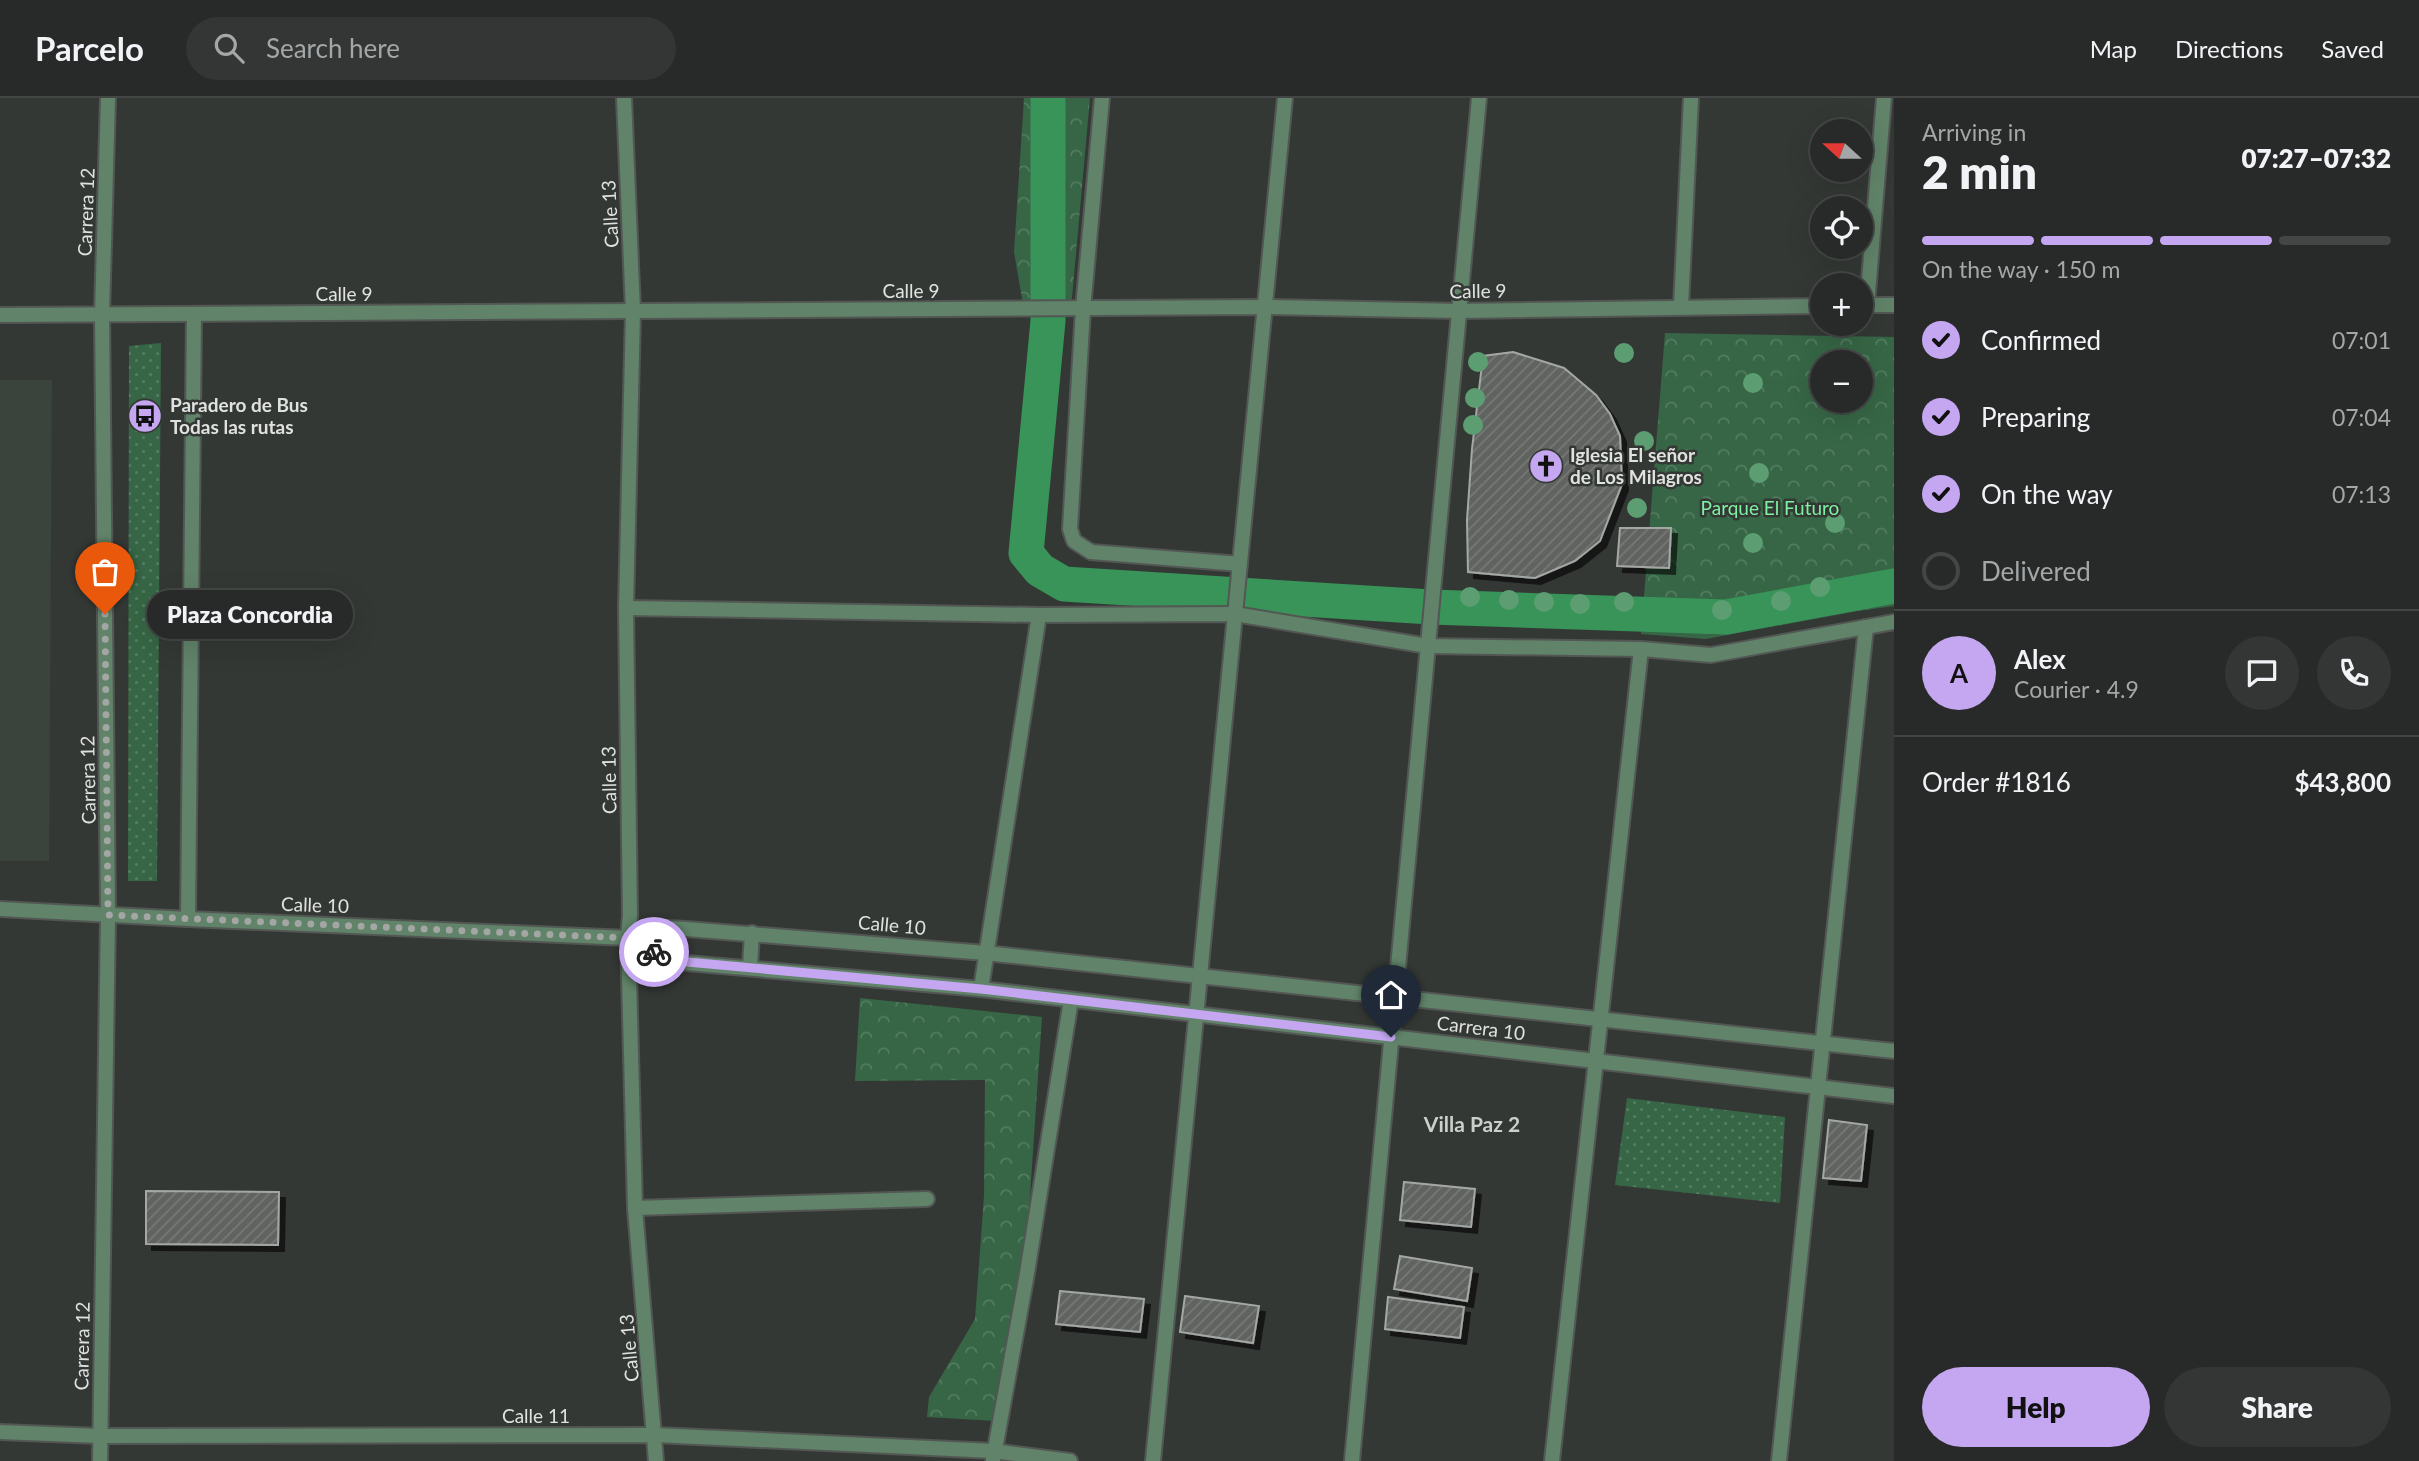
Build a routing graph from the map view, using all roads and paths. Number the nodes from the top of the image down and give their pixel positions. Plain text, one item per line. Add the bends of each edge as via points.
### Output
1 (108, 98) edge
2 (624, 98) edge
3 (1102, 98) edge
4 (1285, 98) edge
5 (1479, 98) edge
6 (1691, 98) edge
7 (1884, 98) edge
8 (1866, 273) edge
9 (1873, 305) edge
10 (1894, 305) edge
11 (1681, 306) junction
12 (1810, 306) edge
13 (1265, 307) junction
14 (1080, 309) junction
15 (633, 311) junction
16 (1459, 311) junction
17 (102, 314) junction
18 (194, 314) junction
19 (0, 315) edge
20 (1240, 565) junction
21 (626, 608) junction
22 (1235, 614) junction
23 (1039, 615) junction
24 (1894, 622) edge
25 (1866, 626) junction
26 (1428, 646) junction
27 (1641, 649) junction
28 (0, 909) edge
29 (108, 915) junction
30 (188, 919) junction
31 (752, 933) junction
32 (628, 938) junction
33 (986, 953) junction
34 (750, 967) junction
35 (1200, 976) junction
36 (981, 989) junction
37 (1395, 997) junction
38 (1071, 1000) junction
39 (1197, 1015) junction
40 (1600, 1020) junction
41 (1391, 1037) junction
42 (1823, 1044) junction
43 (1894, 1051) edge
44 (1596, 1061) junction
45 (1819, 1087) junction
46 (1894, 1096) edge
47 (926, 1199) dead end
48 (635, 1208) junction
49 (0, 1432) edge
50 (656, 1435) junction
51 (100, 1436) junction
52 (993, 1456) edge
53 (100, 1461) edge
54 (656, 1461) edge
55 (1070, 1461) edge
56 (1153, 1461) edge
57 (1352, 1461) edge
58 (1552, 1461) edge
59 (1779, 1461) edge

1 - 17 street, Carrera 12
2 - 15 street, Calle 13
3 - 14 street
4 - 13 street
5 - 16 street
6 - 11 street
7 - 8 street
9 - 10 street
11 - 12 street, Calle 9
11 - 16 street, Calle 9
13 - 14 street, Calle 9
13 - 16 street, Calle 9
13 - 20 street
14 - 15 street, Calle 9
14 - 20 street via 1070,529 1074,541 1091,552
15 - 18 street, Calle 9
15 - 21 street, Calle 13
16 - 26 street
17 - 18 street, Calle 9
17 - 19 street, Calle 9
17 - 29 street, Carrera 12
18 - 30 street
20 - 22 street
21 - 23 street
21 - 32 street, Calle 13
22 - 23 street
22 - 26 street
22 - 35 street
23 - 33 street
24 - 25 street
25 - 27 street via 1711,655
25 - 42 street
26 - 27 street
26 - 37 street
27 - 40 street
28 - 29 street, Calle 10
29 - 30 street, Calle 10
29 - 51 street, Carrera 12
30 - 32 street, Calle 10
31 - 32 street, Calle 10 via 668,928
31 - 33 street, Calle 10
31 - 34 street
32 - 34 street, Calle 10 via 663,957
32 - 48 street, Calle 13
33 - 35 street, Carrera 10
33 - 36 street
34 - 36 street, Calle 10
35 - 37 street, Carrera 10
35 - 39 street
36 - 38 street, Carrera 10
37 - 40 street, Carrera 10
37 - 41 street
38 - 39 street, Carrera 10
38 - 52 street
39 - 41 street, Carrera 10
39 - 56 street
40 - 42 street, Carrera 10
40 - 44 street
41 - 44 street, Carrera 10
41 - 57 street
42 - 43 street, Carrera 10
42 - 45 street
44 - 45 street, Carrera 10
44 - 58 street
45 - 46 street, Carrera 10
45 - 59 street
47 - 48 street
48 - 50 street, Calle 13
49 - 51 street, Calle 11
50 - 51 street, Calle 11
50 - 52 street, Calle 11
50 - 54 street, Calle 13
51 - 53 street, Carrera 12
52 - 55 street, Calle 11

